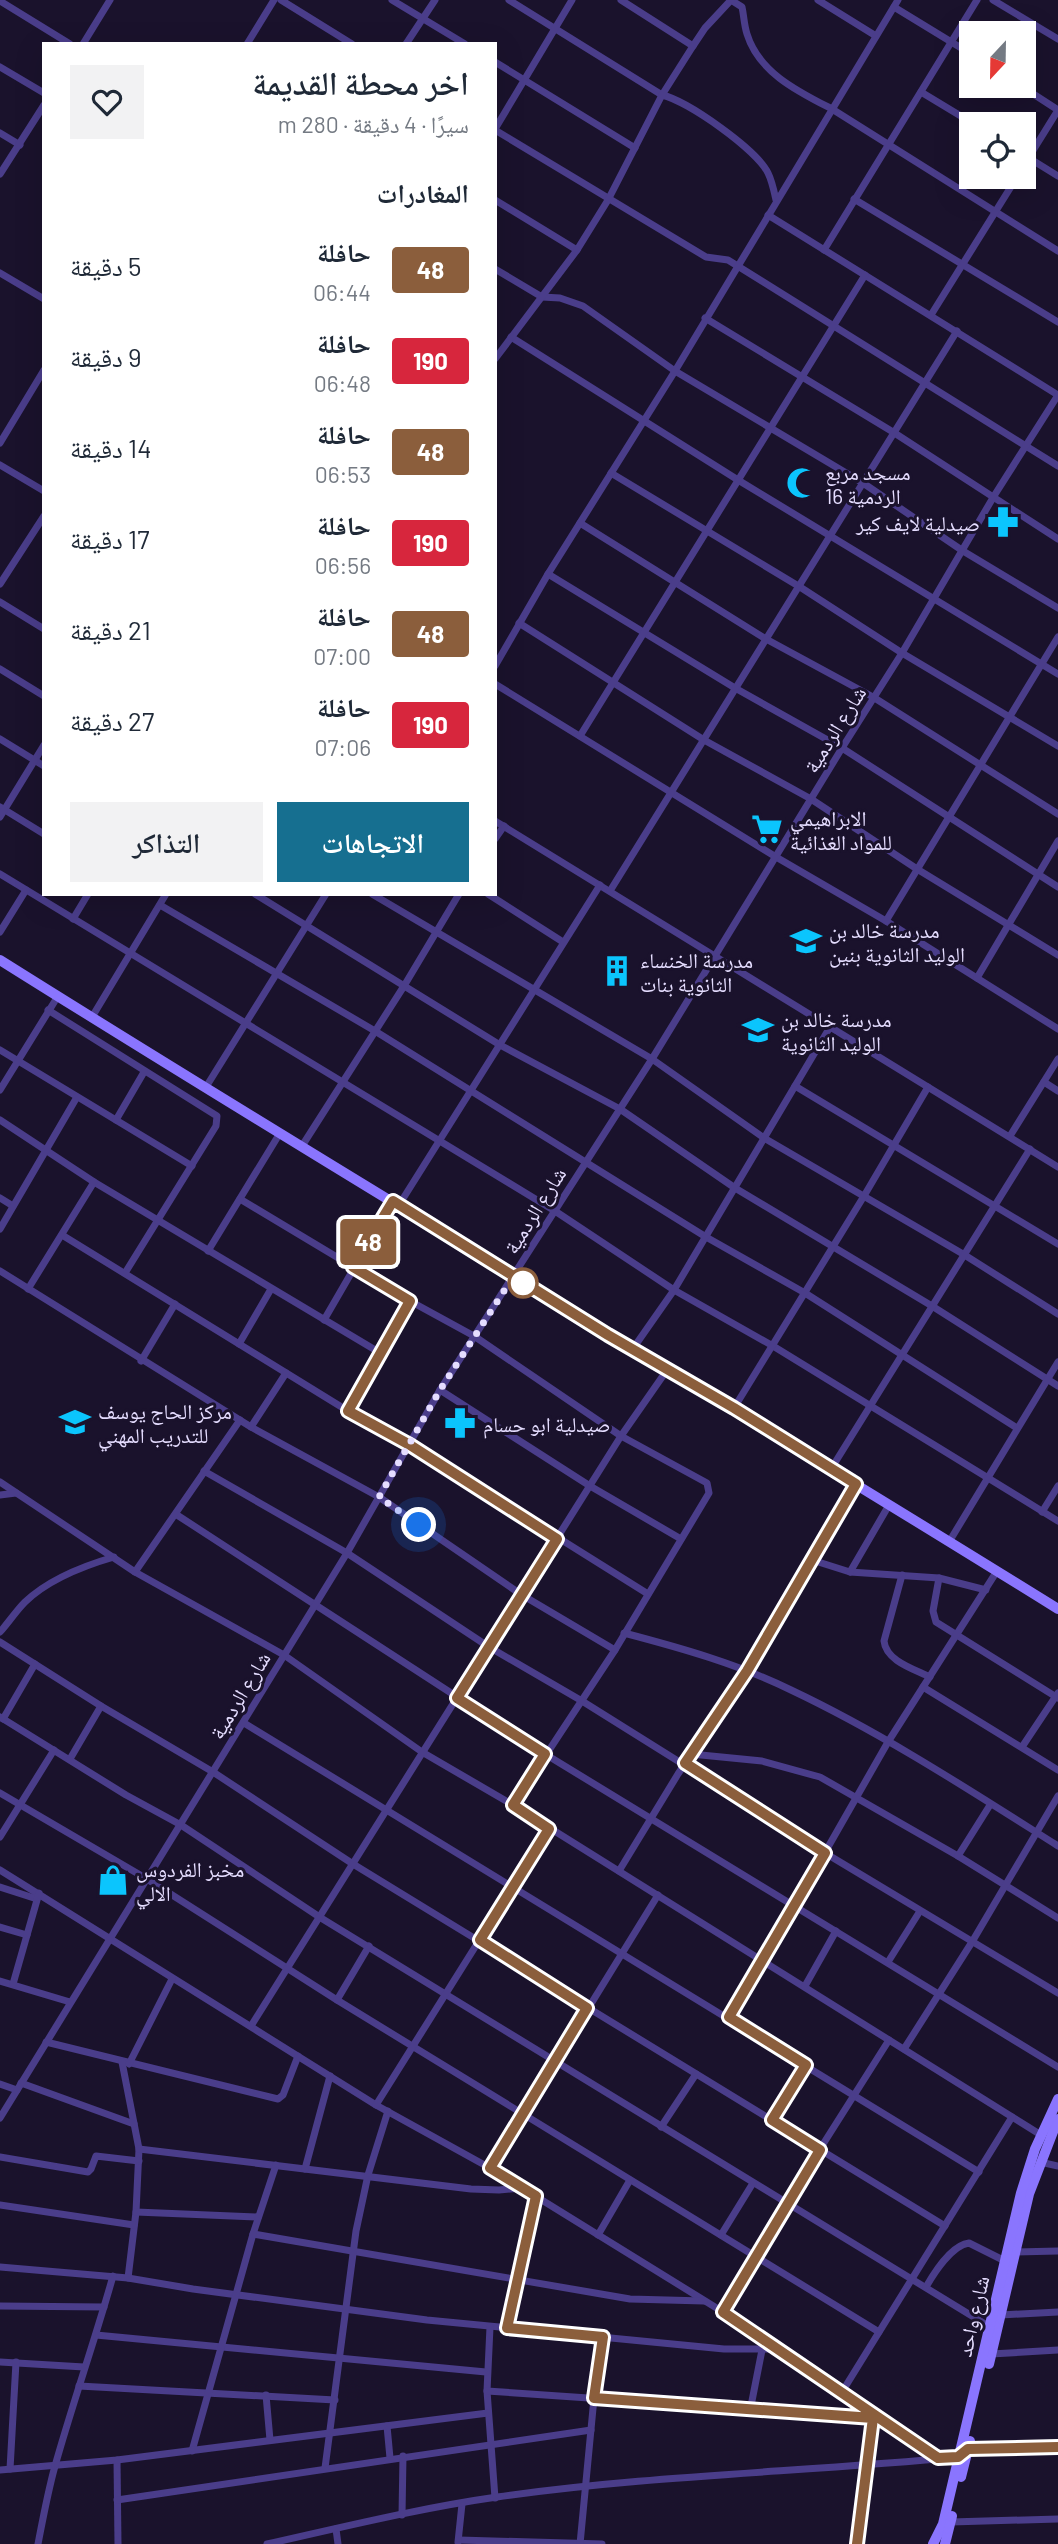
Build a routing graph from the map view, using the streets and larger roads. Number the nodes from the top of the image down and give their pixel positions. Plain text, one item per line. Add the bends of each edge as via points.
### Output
1 (109, 0) edge
2 (274, 0) edge
3 (281, 0) edge
4 (392, 0) edge
5 (435, 0) edge
6 (509, 0) edge
7 (572, 0) edge
8 (621, 0) edge
9 (731, 0) edge
10 (818, 0) edge
11 (977, 0) edge
12 (993, 0) edge
13 (0, 1) edge
14 (896, 4) edge
15 (424, 19) junction
16 (553, 28) junction
17 (876, 36) junction
18 (1058, 38) edge
19 (67, 42) edge
20 (84, 42) edge
21 (248, 42) edge
22 (349, 42) edge
23 (407, 42) edge
24 (462, 42) edge
25 (952, 42) junction
26 (693, 46) junction
27 (959, 46) edge
28 (497, 63) edge
29 (0, 67) edge
30 (523, 79) junction
31 (42, 92) edge
32 (920, 92) junction
33 (662, 95) junction
34 (1036, 96) edge
35 (42, 108) edge
36 (832, 109) junction
37 (1058, 110) edge
38 (959, 115) edge
39 (497, 126) edge
40 (497, 131) edge
41 (0, 134) edge
42 (1036, 143) edge
43 (20, 145) junction
44 (887, 145) junction
45 (635, 148) junction
46 (1036, 165) edge
47 (0, 174) edge
48 (1058, 176) edge
49 (1009, 189) edge
50 (854, 199) junction
51 (608, 200) junction
52 (776, 200) junction
53 (497, 201) edge
54 (995, 212) junction
55 (768, 215) junction
56 (577, 250) junction
57 (824, 250) junction
58 (1058, 251) edge
59 (962, 264) junction
60 (737, 265) junction
61 (497, 271) edge
62 (0, 272) edge
63 (866, 275) junction
64 (42, 298) edge
65 (542, 298) junction
66 (931, 314) junction
67 (705, 318) junction
68 (1058, 321) edge
69 (834, 326) junction
70 (957, 331) junction
71 (511, 337) junction
72 (497, 341) edge
73 (504, 345) junction
74 (497, 356) edge
75 (675, 371) junction
76 (42, 373) edge
77 (802, 377) junction
78 (925, 383) junction
79 (1058, 395) edge
80 (643, 421) junction
81 (772, 427) junction
82 (893, 432) junction
83 (0, 443) edge
84 (1025, 445) junction
85 (0, 465) edge
86 (1058, 466) edge
87 (611, 473) junction
88 (738, 480) junction
89 (863, 483) junction
90 (42, 490) edge
91 (994, 496) junction
92 (42, 519) edge
93 (580, 523) junction
94 (707, 531) junction
95 (830, 537) junction
96 (1058, 540) edge
97 (963, 551) junction
98 (548, 574) junction
99 (676, 583) junction
100 (0, 584) edge
101 (800, 587) junction
102 (934, 598) junction
103 (0, 601) edge
104 (1058, 608) edge
105 (519, 623) junction
106 (42, 628) edge
107 (644, 632) junction
108 (1058, 637) edge
109 (766, 639) junction
110 (902, 653) junction
111 (497, 662) edge
112 (1041, 663) junction
113 (0, 669) edge
114 (1058, 674) edge
115 (614, 683) junction
116 (497, 685) edge
117 (735, 688) junction
118 (42, 695) edge
119 (873, 697) junction
120 (1009, 715) junction
121 (580, 736) junction
122 (0, 739) edge
123 (704, 740) junction
124 (1058, 746) edge
125 (842, 748) junction
126 (42, 749) edge
127 (35, 761) junction
128 (42, 765) edge
129 (980, 766) junction
130 (670, 791) junction
131 (811, 799) junction
132 (3, 808) edge
133 (1058, 814) edge
134 (0, 817) edge
135 (948, 818) junction
136 (497, 822) edge
137 (504, 826) junction
138 (42, 833) edge
139 (497, 835) edge
140 (1058, 841) edge
141 (776, 857) junction
142 (917, 870) junction
143 (0, 874) edge
144 (1038, 874) junction
145 (600, 885) junction
146 (1058, 887) edge
147 (26, 890) junction
148 (610, 891) junction
149 (87, 896) edge
150 (165, 896) edge
151 (258, 896) edge
152 (325, 896) edge
153 (375, 896) edge
154 (458, 896) edge
155 (491, 896) edge
156 (160, 905) junction
157 (74, 919) junction
158 (886, 921) junction
159 (1008, 924) junction
160 (307, 926) junction
161 (0, 932) edge
162 (437, 932) junction
163 (563, 942) junction
164 (131, 954) junction
165 (716, 955) junction
166 (1058, 955) edge
167 (0, 960) edge
168 (276, 973) junction
169 (977, 978) junction
170 (404, 986) junction
171 (533, 991) junction
172 (58, 996) junction
173 (48, 1010) junction
174 (92, 1017) junction
175 (247, 1022) junction
176 (830, 1027) junction
177 (1058, 1029) edge
178 (375, 1031) junction
179 (500, 1045) junction
180 (0, 1050) edge
181 (652, 1059) junction
182 (1058, 1059) edge
183 (18, 1060) junction
184 (145, 1072) junction
185 (343, 1081) junction
186 (1044, 1082) junction
187 (795, 1086) junction
188 (206, 1087) junction
189 (928, 1087) junction
190 (0, 1090) edge
191 (471, 1090) junction
192 (1058, 1091) edge
193 (77, 1097) junction
194 (620, 1109) junction
195 (0, 1120) edge
196 (116, 1120) junction
197 (280, 1133) junction
198 (1010, 1136) junction
199 (764, 1138) junction
200 (439, 1141) junction
201 (895, 1144) junction
202 (302, 1146) junction
203 (1030, 1149) junction
204 (46, 1151) junction
205 (585, 1160) junction
206 (192, 1166) junction
207 (1058, 1167) edge
208 (94, 1182) junction
209 (735, 1188) junction
210 (864, 1196) junction
211 (0, 1198) edge
212 (240, 1199) junction
213 (396, 1203) junction
214 (13, 1206) junction
215 (995, 1206) junction
216 (555, 1211) junction
217 (159, 1221) junction
218 (0, 1229) edge
219 (62, 1235) junction
220 (706, 1237) junction
221 (1058, 1244) edge
222 (833, 1246) junction
223 (208, 1251) junction
224 (963, 1254) junction
225 (353, 1267) junction
226 (0, 1271) edge
227 (125, 1273) junction
228 (513, 1277) junction
229 (28, 1289) junction
230 (271, 1289) junction
231 (674, 1290) junction
232 (805, 1293) junction
233 (410, 1301) junction
234 (175, 1304) junction
235 (932, 1306) junction
236 (1058, 1314) edge
237 (324, 1320) junction
238 (474, 1336) junction
239 (239, 1344) junction
240 (772, 1346) junction
241 (632, 1350) junction
242 (382, 1354) junction
243 (903, 1355) junction
244 (141, 1361) junction
245 (1058, 1362) edge
246 (667, 1370) junction
247 (286, 1373) junction
248 (1047, 1379) junction
249 (1058, 1386) edge
250 (440, 1390) junction
251 (871, 1407) junction
252 (734, 1408) junction
253 (348, 1411) junction
254 (240, 1420) junction
255 (251, 1427) junction
256 (1017, 1428) junction
257 (621, 1436) junction
258 (410, 1445) junction
259 (831, 1469) junction
260 (204, 1471) junction
261 (987, 1477) junction
262 (0, 1482) edge
263 (856, 1484) junction
264 (590, 1486) junction
265 (1058, 1486) edge
266 (16, 1493) junction
267 (0, 1495) edge
268 (379, 1497) junction
269 (889, 1504) junction
270 (1042, 1512) junction
271 (177, 1515) junction
272 (1058, 1521) edge
273 (557, 1539) junction
274 (681, 1539) junction
275 (948, 1542) junction
276 (347, 1553) junction
277 (114, 1557) junction
278 (812, 1560) junction
279 (997, 1571) junction
280 (135, 1572) junction
281 (850, 1572) junction
282 (902, 1575) junction
283 (939, 1578) junction
284 (986, 1590) junction
285 (648, 1594) junction
286 (522, 1595) junction
287 (315, 1604) junction
288 (1056, 1604) edge
289 (0, 1632) edge
290 (624, 1633) junction
291 (957, 1636) junction
292 (0, 1642) edge
293 (489, 1647) junction
294 (615, 1650) junction
295 (284, 1655) junction
296 (35, 1664) junction
297 (747, 1671) junction
298 (930, 1677) junction
299 (923, 1687) junction
300 (1057, 1696) edge
301 (457, 1698) junction
302 (582, 1701) junction
303 (101, 1706) junction
304 (1, 1718) edge
305 (244, 1723) junction
306 (888, 1742) junction
307 (1022, 1747) junction
308 (54, 1750) junction
309 (422, 1752) junction
310 (545, 1754) junction
311 (691, 1754) junction
312 (70, 1759) junction
313 (685, 1763) junction
314 (1058, 1770) edge
315 (213, 1772) junction
316 (0, 1793) edge
317 (1058, 1796) edge
318 (858, 1797) junction
319 (19, 1804) junction
320 (513, 1805) junction
321 (990, 1805) junction
322 (387, 1808) junction
323 (651, 1817) junction
324 (181, 1825) junction
325 (549, 1829) junction
326 (1037, 1833) junction
327 (0, 1837) edge
328 (1058, 1846) edge
329 (825, 1853) junction
330 (958, 1856) junction
331 (353, 1864) junction
332 (0, 1870) edge
333 (619, 1871) junction
334 (147, 1879) junction
335 (1005, 1886) junction
336 (0, 1887) edge
337 (513, 1888) junction
338 (658, 1895) junction
339 (38, 1896) junction
340 (794, 1906) junction
341 (920, 1911) junction
342 (321, 1918) junction
343 (1058, 1919) edge
344 (0, 1927) edge
345 (836, 1931) junction
346 (27, 1935) junction
347 (111, 1938) junction
348 (480, 1940) junction
349 (972, 1942) junction
350 (369, 1946) junction
351 (621, 1952) junction
352 (763, 1961) junction
353 (888, 1962) junction
354 (289, 1970) junction
355 (172, 1979) junction
356 (0, 1981) edge
357 (13, 1984) junction
358 (804, 1986) junction
359 (939, 1993) junction
360 (1058, 1993) edge
361 (446, 1994) junction
362 (337, 2000) junction
363 (70, 2002) junction
364 (587, 2008) junction
365 (729, 2017) junction
366 (251, 2026) junction
367 (889, 2040) junction
368 (46, 2042) junction
369 (414, 2047) junction
370 (904, 2049) junction
371 (298, 2056) junction
372 (555, 2062) junction
373 (126, 2063) junction
374 (806, 2065) junction
375 (1058, 2067) edge
376 (696, 2074) junction
377 (330, 2076) junction
378 (0, 2084) edge
379 (19, 2087) junction
380 (855, 2096) junction
381 (1058, 2099) edge
382 (376, 2105) junction
383 (388, 2111) junction
384 (524, 2114) junction
385 (1012, 2117) junction
386 (0, 2118) edge
387 (1058, 2119) edge
388 (772, 2120) junction
389 (134, 2124) junction
390 (662, 2127) junction
391 (1041, 2135) junction
392 (139, 2149) junction
393 (820, 2150) junction
394 (0, 2157) edge
395 (139, 2161) junction
396 (1040, 2161) junction
397 (276, 2165) junction
398 (1058, 2166) edge
399 (490, 2168) junction
400 (305, 2169) junction
401 (979, 2172) junction
402 (368, 2175) junction
403 (630, 2180) junction
404 (753, 2183) junction
405 (521, 2188) junction
406 (536, 2196) junction
407 (0, 2205) edge
408 (788, 2205) junction
409 (136, 2212) junction
410 (258, 2217) junction
411 (134, 2225) junction
412 (945, 2226) junction
413 (253, 2234) junction
414 (598, 2235) junction
415 (721, 2235) junction
416 (352, 2250) junction
417 (1013, 2250) junction
418 (1058, 2251) edge
419 (757, 2256) junction
420 (1005, 2261) junction
421 (0, 2267) edge
422 (113, 2276) junction
423 (128, 2278) junction
424 (517, 2280) junction
425 (912, 2280) junction
426 (926, 2287) junction
427 (236, 2295) junction
428 (704, 2301) junction
429 (0, 2306) edge
430 (104, 2307) junction
431 (346, 2310) junction
432 (723, 2312) junction
433 (1058, 2312) edge
434 (1001, 2315) junction
435 (490, 2326) junction
436 (990, 2327) junction
437 (507, 2328) junction
438 (880, 2332) junction
439 (96, 2335) junction
440 (603, 2337) junction
441 (221, 2348) junction
442 (780, 2349) junction
443 (762, 2350) junction
444 (1058, 2350) edge
445 (991, 2354) junction
446 (341, 2358) junction
447 (0, 2361) edge
448 (16, 2362) junction
449 (84, 2367) junction
450 (486, 2372) junction
451 (79, 2386) junction
452 (486, 2391) junction
453 (842, 2392) junction
454 (209, 2393) junction
455 (266, 2395) junction
456 (594, 2398) junction
457 (335, 2400) junction
458 (750, 2411) junction
459 (488, 2413) junction
460 (877, 2418) junction
461 (387, 2426) junction
462 (590, 2430) junction
463 (330, 2433) junction
464 (270, 2440) junction
465 (490, 2443) junction
466 (1058, 2447) edge
467 (968, 2449) junction
468 (192, 2451) junction
469 (404, 2456) junction
470 (958, 2457) junction
471 (390, 2458) junction
472 (938, 2458) junction
473 (117, 2460) junction
474 (869, 2463) junction
475 (55, 2465) junction
476 (325, 2468) junction
477 (10, 2469) junction
478 (0, 2470) edge
479 (586, 2487) junction
480 (495, 2498) junction
481 (117, 2500) junction
482 (462, 2504) junction
483 (402, 2515) junction
484 (1058, 2519) edge
485 (951, 2522) junction
486 (336, 2529) junction
487 (458, 2542) edge
488 (38, 2544) edge
489 (118, 2544) edge
490 (270, 2544) edge
491 (338, 2544) edge
492 (580, 2544) edge
493 (602, 2544) edge
494 (857, 2544) edge
495 (933, 2544) edge
496 (945, 2544) edge

1 - 20 street
2 - 21 street
3 - 22 street
4 - 15 street
5 - 15 street
6 - 16 street
7 - 16 street
8 - 26 street
9 - 26 street
9 - 36 street via 742,7 749,39 763,64
10 - 17 street
11 - 25 street
12 - 18 street
13 - 19 street
14 - 17 street
14 - 25 street
15 - 23 street
15 - 24 street
16 - 30 street
16 - 33 street
17 - 36 street
25 - 27 street
25 - 32 street
26 - 33 street
28 - 30 street
29 - 31 street
30 - 39 street
30 - 45 street
32 - 38 street
32 - 44 street
33 - 45 street
33 - 52 street via 712,120 754,157 768,172
34 - 37 street
35 - 43 street
36 - 44 street
36 - 52 street
37 - 42 street
40 - 51 street
41 - 43 street
43 - 47 street
44 - 50 street
44 - 54 street
45 - 51 street
46 - 48 street
49 - 54 street
50 - 57 street
50 - 59 street
51 - 56 street
51 - 60 street via 706,257 725,258
52 - 55 street
53 - 56 street
54 - 58 street
54 - 59 street
55 - 57 street
55 - 60 street
56 - 65 street
57 - 63 street
59 - 66 street
59 - 68 street
60 - 67 street
60 - 69 street
61 - 65 street
62 - 64 street
63 - 66 street
63 - 69 street
65 - 71 street
65 - 75 street via 583,306
66 - 70 street
67 - 75 street
67 - 77 street
69 - 77 street
69 - 78 street
70 - 78 street
70 - 79 street
71 - 73 street
71 - 80 street
72 - 73 street
73 - 74 street
75 - 80 street
75 - 81 street
76 - 83 street
77 - 81 street
77 - 82 street
78 - 82 street
78 - 84 street
79 - 84 street, شارع الردمية
80 - 87 street
80 - 88 street
81 - 88 street
81 - 89 street
82 - 89 street
82 - 91 street
84 - 86 street
84 - 91 street, شارع الردمية
85 - 90 street
87 - 93 street
87 - 94 street
88 - 94 street
88 - 95 street
89 - 95 street
89 - 97 street
91 - 96 street
91 - 97 street, شارع الردمية
92 - 100 street
93 - 98 street
93 - 99 street
94 - 99 street
94 - 101 street
95 - 101 street
95 - 102 street
97 - 102 street, شارع الردمية
97 - 104 street
98 - 105 street
98 - 107 street
99 - 107 street
99 - 109 street
101 - 109 street
101 - 110 street
102 - 110 street, شارع الردمية
102 - 112 street
103 - 106 street
105 - 111 street
105 - 115 street
107 - 115 street
107 - 117 street
108 - 112 street
109 - 117 street
109 - 119 street
110 - 119 street, شارع الردمية
110 - 120 street
112 - 114 street
112 - 120 street
113 - 118 street
115 - 121 street
115 - 123 street
116 - 121 street
117 - 123 street
117 - 125 street
119 - 125 street, شارع الردمية
119 - 129 street
120 - 124 street
120 - 129 street
121 - 130 street
122 - 127 street
123 - 130 street
123 - 131 street
125 - 131 street, شارع الردمية
125 - 135 street
126 - 127 street
127 - 128 street
127 - 132 street
129 - 133 street
129 - 135 street
130 - 141 street
130 - 148 street
131 - 141 street, شارع الردمية
131 - 142 street
132 - 134 street
132 - 138 street
135 - 142 street
135 - 144 street
136 - 137 street
137 - 139 street
137 - 145 street
140 - 144 street
141 - 158 street
141 - 165 street, شارع الردمية
142 - 158 street
142 - 159 street
143 - 147 street
144 - 146 street
144 - 159 street
145 - 148 street
145 - 163 street
147 - 157 street
147 - 161 street
148 - 165 street
149 - 157 street
150 - 156 street
151 - 160 street
152 - 160 street
153 - 162 street
154 - 162 street
155 - 163 street
156 - 164 street
156 - 168 street
157 - 164 street
158 - 169 street
159 - 166 street
159 - 169 street
160 - 168 street
160 - 170 street
162 - 170 street
162 - 171 street
163 - 171 street
164 - 174 street
164 - 175 street
165 - 176 street
165 - 181 street, شارع الردمية
167 - 172 street
168 - 175 street
168 - 178 street
169 - 177 street
170 - 178 street
170 - 179 street
171 - 179 street
171 - 181 street
172 - 173 street
172 - 174 street
173 - 183 street
173 - 184 street
174 - 188 street
175 - 185 street
175 - 188 street
176 - 187 street
176 - 189 street
178 - 185 street
178 - 191 street
179 - 191 street
179 - 194 street
180 - 183 street
181 - 194 street, شارع الردمية
181 - 199 street
182 - 186 street
183 - 190 street
183 - 193 street
184 - 196 street
184 - 206 street via 217,1116 216,1126
185 - 200 street
185 - 202 street
186 - 192 street
186 - 198 street
187 - 199 street
187 - 201 street
188 - 197 street
189 - 198 street
189 - 201 street
191 - 200 street
191 - 205 street
193 - 196 street
193 - 204 street
194 - 205 street, شارع الردمية
194 - 209 street
195 - 204 street
196 - 206 street
197 - 202 street
197 - 212 street
198 - 203 street
199 - 209 street
199 - 210 street
200 - 213 street
200 - 216 street
201 - 210 street
201 - 215 street
202 - 213 street
203 - 207 street
203 - 215 street
204 - 208 street
204 - 214 street
205 - 216 street, شارع الردمية
205 - 220 street
206 - 217 street
208 - 217 street
208 - 219 street
209 - 220 street
209 - 222 street
210 - 222 street
210 - 224 street
211 - 214 street
212 - 223 street
212 - 225 street
213 - 225 street
213 - 228 street
214 - 218 street
215 - 221 street
215 - 224 street
216 - 228 street, شارع الردمية
216 - 231 street
217 - 223 street
217 - 227 street
219 - 227 street
219 - 229 street
220 - 231 street
220 - 232 street
222 - 232 street
222 - 235 street
223 - 230 street
224 - 235 street
224 - 236 street
225 - 233 street
225 - 237 street
226 - 229 street
227 - 234 street
228 - 238 street, شارع الردمية
228 - 241 street
229 - 244 street
230 - 237 street
230 - 239 street
231 - 240 street
231 - 241 street
232 - 240 street
232 - 243 street
233 - 238 street
233 - 242 street
234 - 239 street
234 - 244 street
235 - 243 street
235 - 248 street
237 - 242 street
238 - 250 street, شارع الردمية
238 - 257 street
239 - 247 street
240 - 251 street
240 - 252 street
241 - 246 street
242 - 253 street
243 - 251 street
243 - 256 street
244 - 254 street
245 - 248 street
246 - 252 street
246 - 257 street
247 - 253 street
247 - 255 street
248 - 249 street
248 - 256 street
250 - 258 street, شارع الردمية
250 - 264 street
251 - 259 street
251 - 261 street
252 - 259 street
253 - 258 street
254 - 255 street
254 - 260 street
255 - 268 street
256 - 261 street
257 - 264 street
257 - 274 street via 707,1483 709,1493
258 - 268 street, شارع الردمية
258 - 273 street
259 - 263 street
260 - 271 street
260 - 276 street
261 - 270 street
261 - 275 street
262 - 266 street
263 - 269 street
263 - 278 street
264 - 273 street
264 - 274 street
265 - 270 street
266 - 267 street
266 - 277 street
268 - 276 street, شارع الردمية
268 - 286 street
269 - 275 street
269 - 281 street
270 - 272 street
271 - 280 street
271 - 287 street
273 - 285 street
273 - 286 street
274 - 285 street
275 - 279 street
276 - 287 street, شارع الردمية
276 - 293 street
277 - 280 street
277 - 289 street via 47,1586 23,1604
278 - 281 street
278 - 297 street
279 - 284 street
279 - 288 street
280 - 295 street
281 - 282 street
282 - 283 street
282 - 298 street via 884,1648
283 - 284 street
283 - 291 street via 933,1617
284 - 291 street
285 - 290 street
286 - 293 street
286 - 294 street
287 - 295 street, شارع الردمية
287 - 301 street
290 - 294 street
290 - 297 street
291 - 298 street
291 - 300 street
292 - 296 street
293 - 301 street
293 - 302 street
294 - 302 street
295 - 305 street, شارع الردمية
295 - 309 street
296 - 303 street
296 - 304 street
297 - 306 street
297 - 311 street
298 - 299 street
299 - 306 street
299 - 307 street
300 - 307 street
301 - 309 street
301 - 310 street
302 - 310 street
302 - 313 street
303 - 312 street
303 - 315 street
304 - 308 street
305 - 315 street, شارع الردمية
305 - 322 street
306 - 318 street
306 - 321 street
307 - 314 street
308 - 312 street
308 - 319 street
309 - 320 street
309 - 322 street
310 - 320 street
310 - 323 street
311 - 313 street
311 - 318 street via 788,1766
312 - 324 street
313 - 323 street
313 - 329 street
315 - 324 street, شارع الردمية
315 - 331 street
316 - 319 street
317 - 326 street
318 - 329 street
318 - 330 street
319 - 327 street
319 - 334 street
320 - 325 street
321 - 326 street
321 - 330 street
322 - 331 street
322 - 337 street
323 - 333 street
323 - 340 street
324 - 334 street, شارع الردمية
324 - 342 street
325 - 333 street
325 - 337 street
326 - 328 street
326 - 335 street
329 - 340 street
329 - 341 street
330 - 335 street
331 - 342 street
331 - 348 street
332 - 339 street
333 - 338 street
334 - 347 street, شارع الردمية
334 - 354 street
335 - 343 street
335 - 349 street
336 - 339 street
337 - 348 street
337 - 351 street
338 - 351 street
338 - 352 street
339 - 346 street
339 - 347 street
340 - 345 street
340 - 352 street
341 - 349 street
341 - 353 street
342 - 350 street
342 - 354 street
344 - 346 street
345 - 353 street
345 - 358 street
346 - 357 street
347 - 355 street
347 - 363 street, شارع الردمية
348 - 361 street
348 - 364 street
349 - 359 street
349 - 360 street
350 - 361 street
350 - 362 street
351 - 364 street
351 - 365 street
352 - 358 street
352 - 365 street
353 - 359 street
354 - 362 street
354 - 366 street
355 - 366 street
355 - 373 street
356 - 357 street
357 - 363 street
358 - 367 street
359 - 370 street
359 - 375 street
361 - 369 street
361 - 372 street
362 - 369 street
363 - 368 street, شارع الردمية
364 - 372 street
364 - 376 street
365 - 374 street
366 - 371 street
367 - 370 street
367 - 380 street
368 - 373 street
368 - 379 street, شارع الردمية
369 - 382 street
369 - 384 street
370 - 385 street
371 - 373 street via 278,2099
371 - 377 street
372 - 384 street
372 - 390 street
373 - 389 street
374 - 380 street
374 - 388 street
376 - 388 street
376 - 390 street
377 - 382 street
377 - 400 street
378 - 379 street
379 - 386 street, شارع الردمية
379 - 389 street
380 - 393 street
380 - 401 street
381 - 391 street, شارع واحد
382 - 383 street
383 - 399 street
383 - 402 street
384 - 399 street
384 - 403 street
385 - 391 street
385 - 401 street
387 - 396 street, شارع واحد
388 - 393 street
389 - 392 street
390 - 404 street
391 - 417 street, شارع واحد via 1021,2193
392 - 395 street
392 - 397 street
393 - 408 street
393 - 412 street
394 - 395 street via 88,2172 96,2156
395 - 409 street
396 - 398 street
396 - 417 street, شارع واحد
397 - 400 street
397 - 410 street
399 - 405 street
400 - 402 street
401 - 412 street
402 - 405 street via 478,2190
402 - 416 street
403 - 414 street
403 - 415 street
404 - 408 street
404 - 415 street
405 - 406 street
406 - 414 street
406 - 424 street
407 - 411 street
408 - 419 street
408 - 425 street
409 - 410 street
409 - 411 street
410 - 413 street
411 - 423 street
412 - 425 street
413 - 416 street
413 - 427 street
414 - 428 street
415 - 419 street
416 - 424 street
416 - 431 street
417 - 418 street
417 - 420 street, شارع واحد
417 - 434 street, شارع واحد
419 - 432 street
419 - 438 street
420 - 426 street via 966,2243 939,2266
420 - 436 street, شارع واحد
421 - 422 street
422 - 423 street
422 - 430 street
423 - 427 street
424 - 428 street via 630,2299
424 - 437 street
425 - 426 street
425 - 438 street
426 - 436 street
427 - 431 street
427 - 441 street
428 - 432 street
429 - 430 street
430 - 439 street
431 - 435 street
431 - 446 street
432 - 442 street
433 - 434 street
434 - 445 street, شارع واحد
435 - 437 street
435 - 450 street
436 - 470 street, شارع واحد
437 - 440 street
438 - 453 street
439 - 441 street
439 - 449 street
440 - 443 street
440 - 456 street
441 - 446 street
441 - 454 street
442 - 443 street
442 - 453 street
443 - 458 street
444 - 445 street
445 - 467 street, شارع واحد
446 - 450 street
446 - 457 street
447 - 448 street
448 - 449 street
448 - 477 street
449 - 451 street
450 - 452 street
451 - 454 street
451 - 475 street
452 - 456 street
452 - 459 street
453 - 460 street
454 - 455 street
454 - 468 street
455 - 457 street
455 - 464 street
456 - 458 street
456 - 462 street
457 - 463 street
458 - 460 street
459 - 461 street
459 - 465 street
460 - 472 street
460 - 474 street
461 - 463 street
461 - 471 street
462 - 465 street
462 - 479 street
463 - 464 street
463 - 476 street
464 - 468 street
465 - 469 street
465 - 480 street
466 - 467 street
467 - 470 street
467 - 485 street, شارع واحد
468 - 473 street
469 - 471 street
469 - 483 street
470 - 472 street
470 - 495 street, شارع واحد via 943,2524
471 - 476 street
472 - 474 street
473 - 475 street
473 - 481 street
474 - 479 street
474 - 494 street
475 - 477 street
475 - 488 street
476 - 481 street
477 - 478 street
479 - 480 street
479 - 492 street
480 - 482 street
481 - 489 street
482 - 483 street
482 - 487 street
483 - 486 street
484 - 485 street
485 - 496 street, شارع واحد
486 - 490 street
486 - 491 street
487 - 492 street
492 - 493 street

